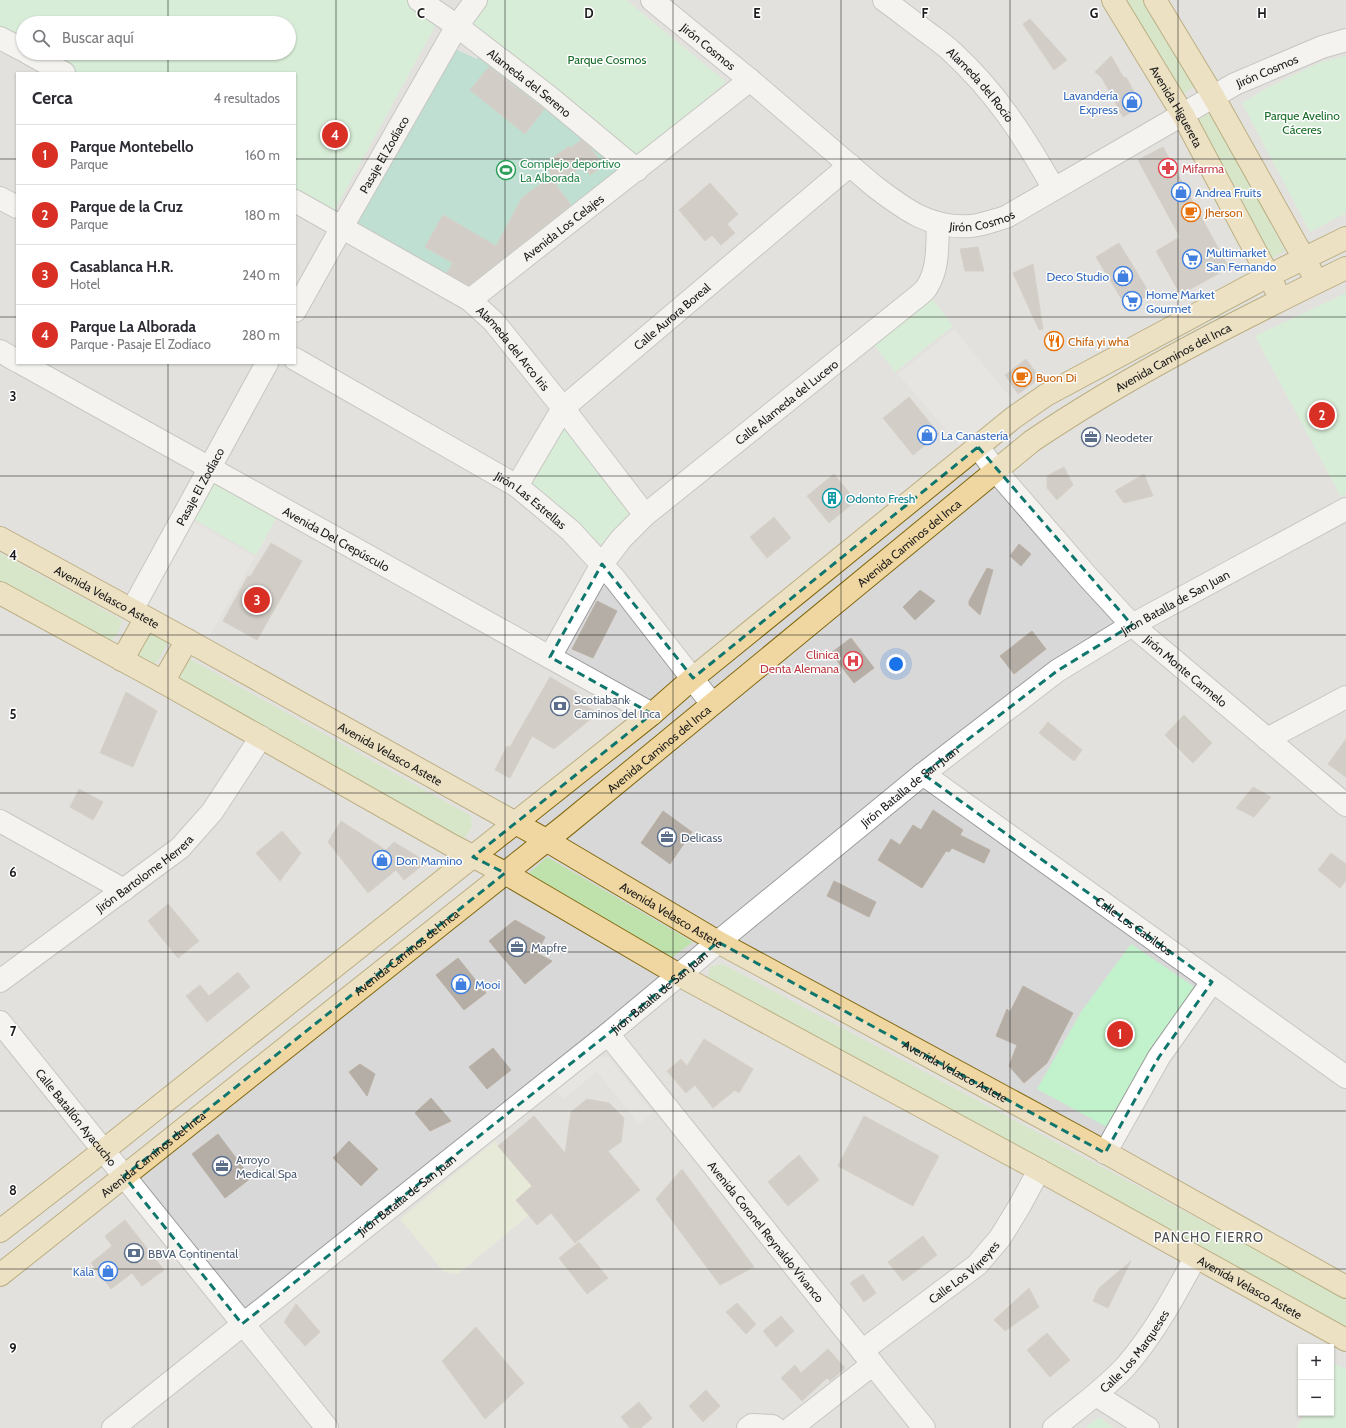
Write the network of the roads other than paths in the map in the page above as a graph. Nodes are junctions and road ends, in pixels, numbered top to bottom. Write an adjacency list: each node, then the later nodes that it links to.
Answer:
1 (418, 0): 7 (street, Alameda del Sereno)
2 (476, 0): 7 (street, Pasaje El Zodíaco)
3 (652, 0): 13 (street, Jirón Cosmos)
4 (884, 0): 18 (street, Alameda del Rocío)
5 (1113, 0): 15 (main road, Avenida Higuereta)
6 (1155, 0): 14 (main road)
7 (457, 26): 17 (street, Alameda del Sereno); 23 (street, Pasaje El Zodíaco)
8 (0, 38): 10 (street)
9 (1346, 40): 14 (street, Jirón Cosmos)
10 (16, 46)
11 (41, 60): 12 (street)
12 (62, 72)
13 (750, 80): 16 (street, Jirón Cosmos); 17 (street, Avenida Los Celajes)
14 (1213, 96): 15 (street, Jirón Cosmos); 25 (main road)
15 (1182, 115): 18 (street, Jirón Cosmos); 27 (main road, Avenida Higuereta)
16 (850, 165): 22 (street, Jirón Cosmos); 37 (street, Calle Aurora Boreal)
17 (637, 170): 30 (street, Avenida Los Celajes)
18 (1054, 189): 22 (street, Jirón Cosmos)
19 (0, 198): 21 (street)
20 (296, 202): 23 (street, Alameda del Arco Iris)
21 (16, 206)
22 (938, 224): 43 (street, Calle Alameda del Lucero)
23 (342, 227): 30 (street, Alameda del Arco Iris); 31 (street, Pasaje El Zodíaco)
24 (1346, 238): 25 (main road)
25 (1304, 258): 27 (main road); 28 (main road)
26 (1346, 268): 28 (main road, Avenida Caminos del Inca)
27 (1268, 276): 29 (main road, Avenida Higuereta); 38 (main road)
28 (1317, 282): 29 (main road, Avenida Caminos del Inca)
29 (1281, 299): 40 (main road, Avenida Caminos del Inca)
30 (470, 300): 37 (street, Alameda del Arco Iris)
31 (296, 309)
32 (0, 351): 33 (street)
33 (16, 360)
34 (296, 360): 41 (street, Jirón Las Estrellas)
35 (23, 364): 39 (street, Avenida Del Crepúsculo)
36 (266, 364): 39 (street, Pasaje El Zodíaco)
37 (563, 408): 41 (street, Calle Aurora Boreal); 43 (street, Alameda del Arco Iris)
38 (978, 447): 40 (street, Jirón Monte Carmelo); 52 (main road)
39 (210, 468): 47 (street, Pasaje El Zodíaco); 50 (street, Avenida Del Crepúsculo)
40 (996, 471): 48 (street, Jirón Monte Carmelo); 55 (main road, Avenida Caminos del Inca)
41 (517, 486): 45 (street, Jirón Las Estrellas)
42 (1346, 509): 48 (street, Jirón Batalla de San Juan)
43 (645, 515): 45 (street, Calle Alameda del Lucero)
44 (0, 538): 47 (main road, Avenida Velasco Astete)
45 (602, 564): 50 (street, Calle Alameda del Lucero); 52 (street, Jirón Las Estrellas)
46 (0, 593): 51 (main road, Avenida Velasco Astete)
47 (139, 614): 49 (main road, Avenida Velasco Astete); 51 (main road)
48 (1132, 625): 58 (street, Jirón Monte Carmelo); 59 (street, Jirón Batalla de San Juan)
49 (187, 640): 53 (main road); 62 (main road, Avenida Velasco Astete)
50 (550, 657): 56 (street, Avenida Del Crepúsculo)
51 (122, 660): 53 (main road, Avenida Velasco Astete)
52 (693, 678): 55 (street, Jirón Las Estrellas); 56 (main road)
53 (163, 682): 57 (main road, Avenida Velasco Astete)
54 (1346, 697): 58 (street)
55 (712, 704): 63 (main road, Avenida Caminos del Inca)
56 (652, 714): 62 (main road)
57 (261, 738): 64 (main road, Avenida Velasco Astete); 66 (street, Jirón Bartolome Herrera)
58 (1267, 739): 60 (street, Jirón Monte Carmelo)
59 (923, 774): 67 (street, Jirón Batalla de San Juan); 70 (street, Calle Los Cabildos)
60 (1346, 805)
61 (0, 821): 66 (street)
62 (515, 823): 63 (main road, Avenida Velasco Astete); 64 (main road)
63 (546, 840): 65 (main road, Avenida Caminos del Inca); 67 (main road, Avenida Velasco Astete)
64 (473, 857): 65 (main road, Avenida Velasco Astete); 74 (main road)
65 (505, 873): 68 (main road, Avenida Velasco Astete); 77 (main road, Avenida Caminos del Inca)
66 (124, 890): 69 (street, Jirón Bartolome Herrera)
67 (718, 942): 68 (street, Jirón Batalla de San Juan); 75 (main road, Avenida Velasco Astete)
68 (679, 976): 72 (street, Jirón Batalla de San Juan); 76 (main road, Avenida Velasco Astete)
69 (0, 981)
70 (1212, 982): 73 (street, Calle Los Cabildos); 75 (street)
71 (0, 1022): 74 (street, Calle Batallón Ayacucho)
72 (608, 1034): 82 (street, Jirón Batalla de San Juan); 84 (street, Avenida Coronel Reynaldo Vivanco)
73 (1346, 1077)
74 (103, 1151): 77 (street, Calle Batallón Ayacucho); 78 (main road)
75 (1106, 1153): 81 (main road, Avenida Velasco Astete)
76 (1039, 1170): 79 (main road, Avenida Velasco Astete); 84 (street, Calle Los Virreyes)
77 (124, 1176): 80 (main road, Avenida Caminos del Inca); 82 (street, Calle Batallón Ayacucho)
78 (0, 1231)
79 (1195, 1258): 83 (main road, Avenida Velasco Astete); 85 (street, Calle Los Marqueses)
80 (0, 1275)
81 (1346, 1287)
82 (242, 1324): 86 (street, Jirón Batalla de San Juan); 87 (street, Calle Batallón Ayacucho)
83 (1346, 1340)
84 (867, 1358): 90 (street, Calle Los Virreyes); 91 (street, Avenida Coronel Reynaldo Vivanco)
85 (1096, 1395): 92 (street, Calle Los Marqueses); 93 (street)
86 (113, 1428)
87 (327, 1428)
88 (748, 1428): 89 (street)
89 (775, 1428)
90 (791, 1428)
91 (924, 1428)
92 (1054, 1428)
93 (1148, 1428)

